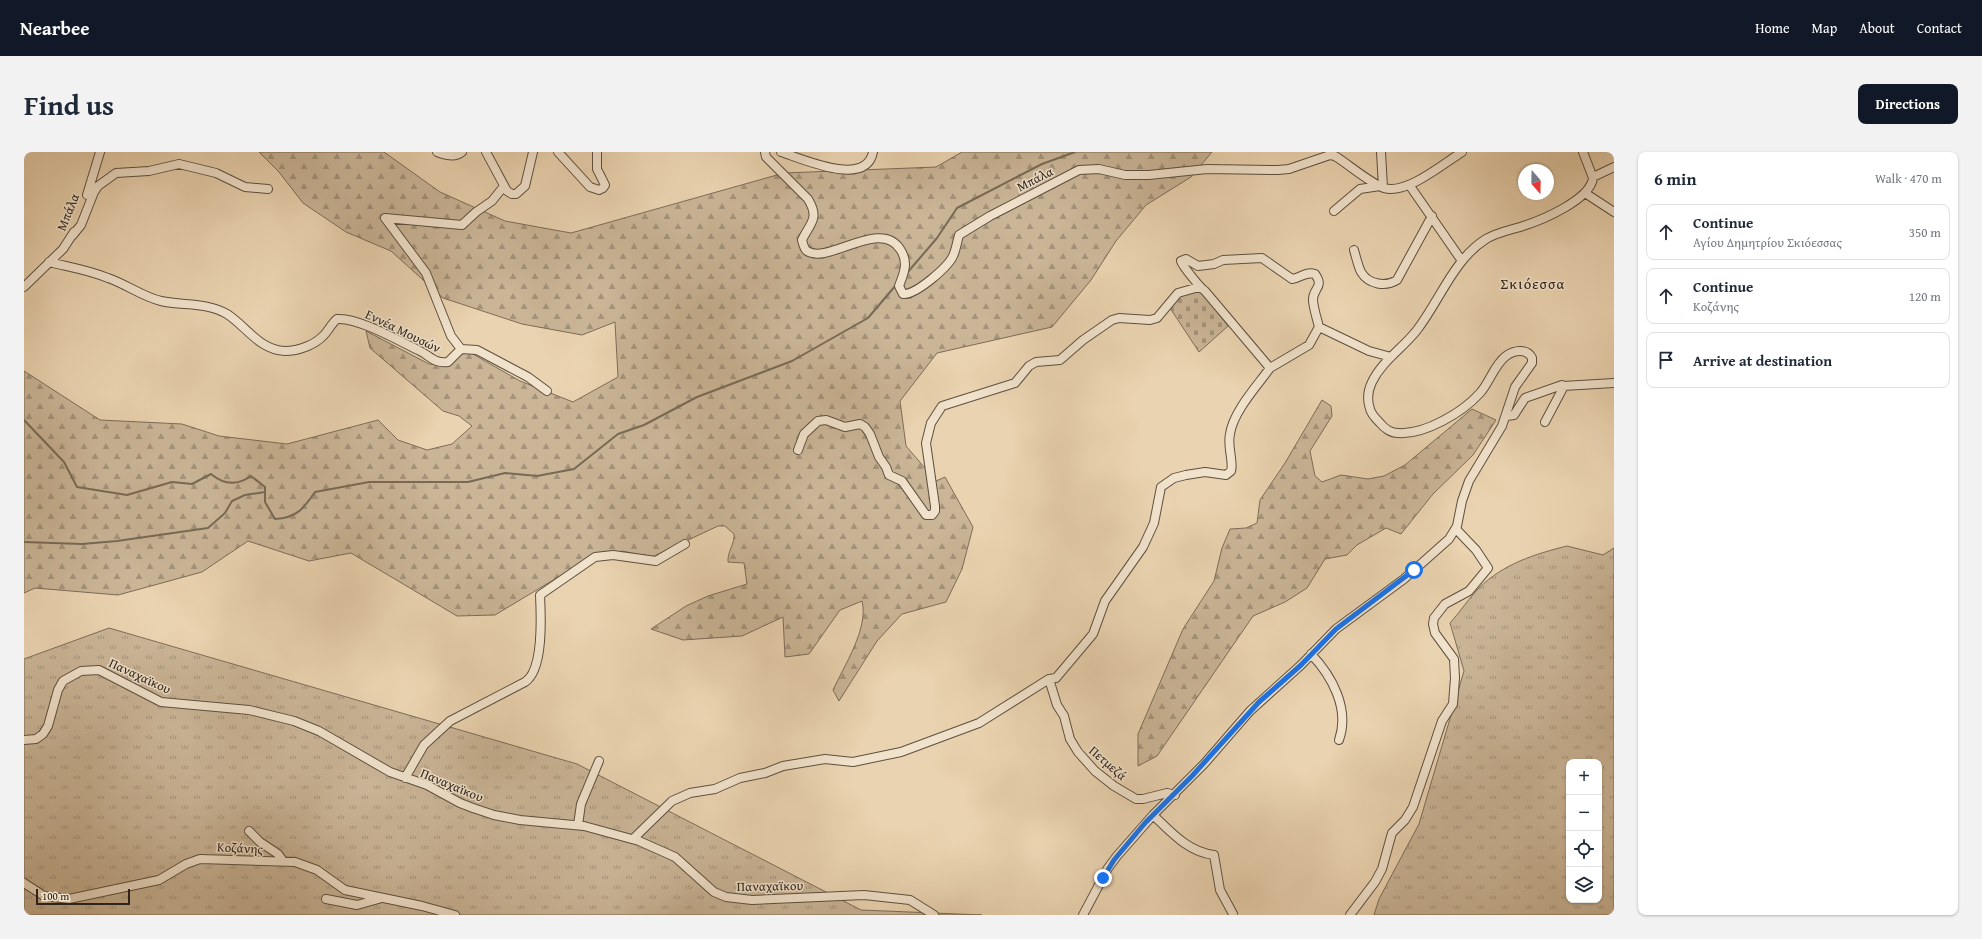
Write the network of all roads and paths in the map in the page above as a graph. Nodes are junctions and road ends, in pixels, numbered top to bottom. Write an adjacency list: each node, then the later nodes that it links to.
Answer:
1 (100, 152): 24 (street, Μπάλα)
2 (437, 152): 3 (street)
3 (462, 152)
4 (486, 152): 16 (street)
5 (533, 152): 16 (street)
6 (558, 152): 7 (street)
7 (597, 152)
8 (765, 152): 18 (street, Μπάλα)
9 (781, 152): 10 (street)
10 (873, 152)
11 (1380, 152): 18 (street)
12 (1462, 152): 17 (street)
13 (1583, 152): 15 (street)
14 (1614, 167): 15 (street)
15 (1593, 177): 20 (street)
16 (504, 186): 31 (street, Εννέα Μουσών)
17 (1410, 186): 18 (street); 23 (street)
18 (1381, 187): 21 (street)
19 (268, 189): 24 (street)
20 (1585, 193): 22 (street); 26 (street)
21 (1334, 211)
22 (1614, 212)
23 (1432, 216): 25 (street); 26 (street)
24 (72, 236): 27 (street, Μπάλα)
25 (1354, 250)
26 (1462, 261): 32 (street)
27 (49, 262): 28 (street, Μπάλα); 31 (street, Εννέα Μουσών)
28 (24, 287)
29 (1199, 287): 30 (street); 33 (street); 39 (street)
30 (1319, 327): 32 (street); 33 (street)
31 (461, 349): 36 (street, Εννέα Μουσών)
32 (1391, 357): 37 (street)
33 (1270, 368): 43 (street)
34 (1614, 383): 35 (street)
35 (1563, 386): 37 (street); 38 (street)
36 (547, 391)
37 (1507, 416): 40 (street)
38 (1545, 422)
39 (798, 450)
40 (1456, 529): 42 (street); 61 (street)
41 (685, 544): 47 (street)
42 (1311, 654): 45 (street); 48 (street)
43 (1049, 679): 48 (street, Πετμεζά); 52 (street)
44 (24, 740): 47 (street, Παναχαϊκου)
45 (1339, 740)
46 (599, 761): 50 (street)
47 (405, 778): 50 (street, Παναχαϊκου)
48 (1174, 794): 49 (street)
49 (1153, 815): 57 (street); 60 (street)
50 (578, 825): 52 (street, Παναχαϊκου)
51 (249, 831): 53 (street)
52 (633, 839): 59 (street, Παναχαϊκου)
53 (283, 861): 54 (street, Κοζάνης); 55 (street, Κοζάνης)
54 (24, 883)
55 (383, 898): 56 (street); 58 (street, Κοζάνης)
56 (326, 900)
57 (1233, 914)
58 (455, 915)
59 (934, 915)
60 (1083, 915)
61 (1350, 915)

